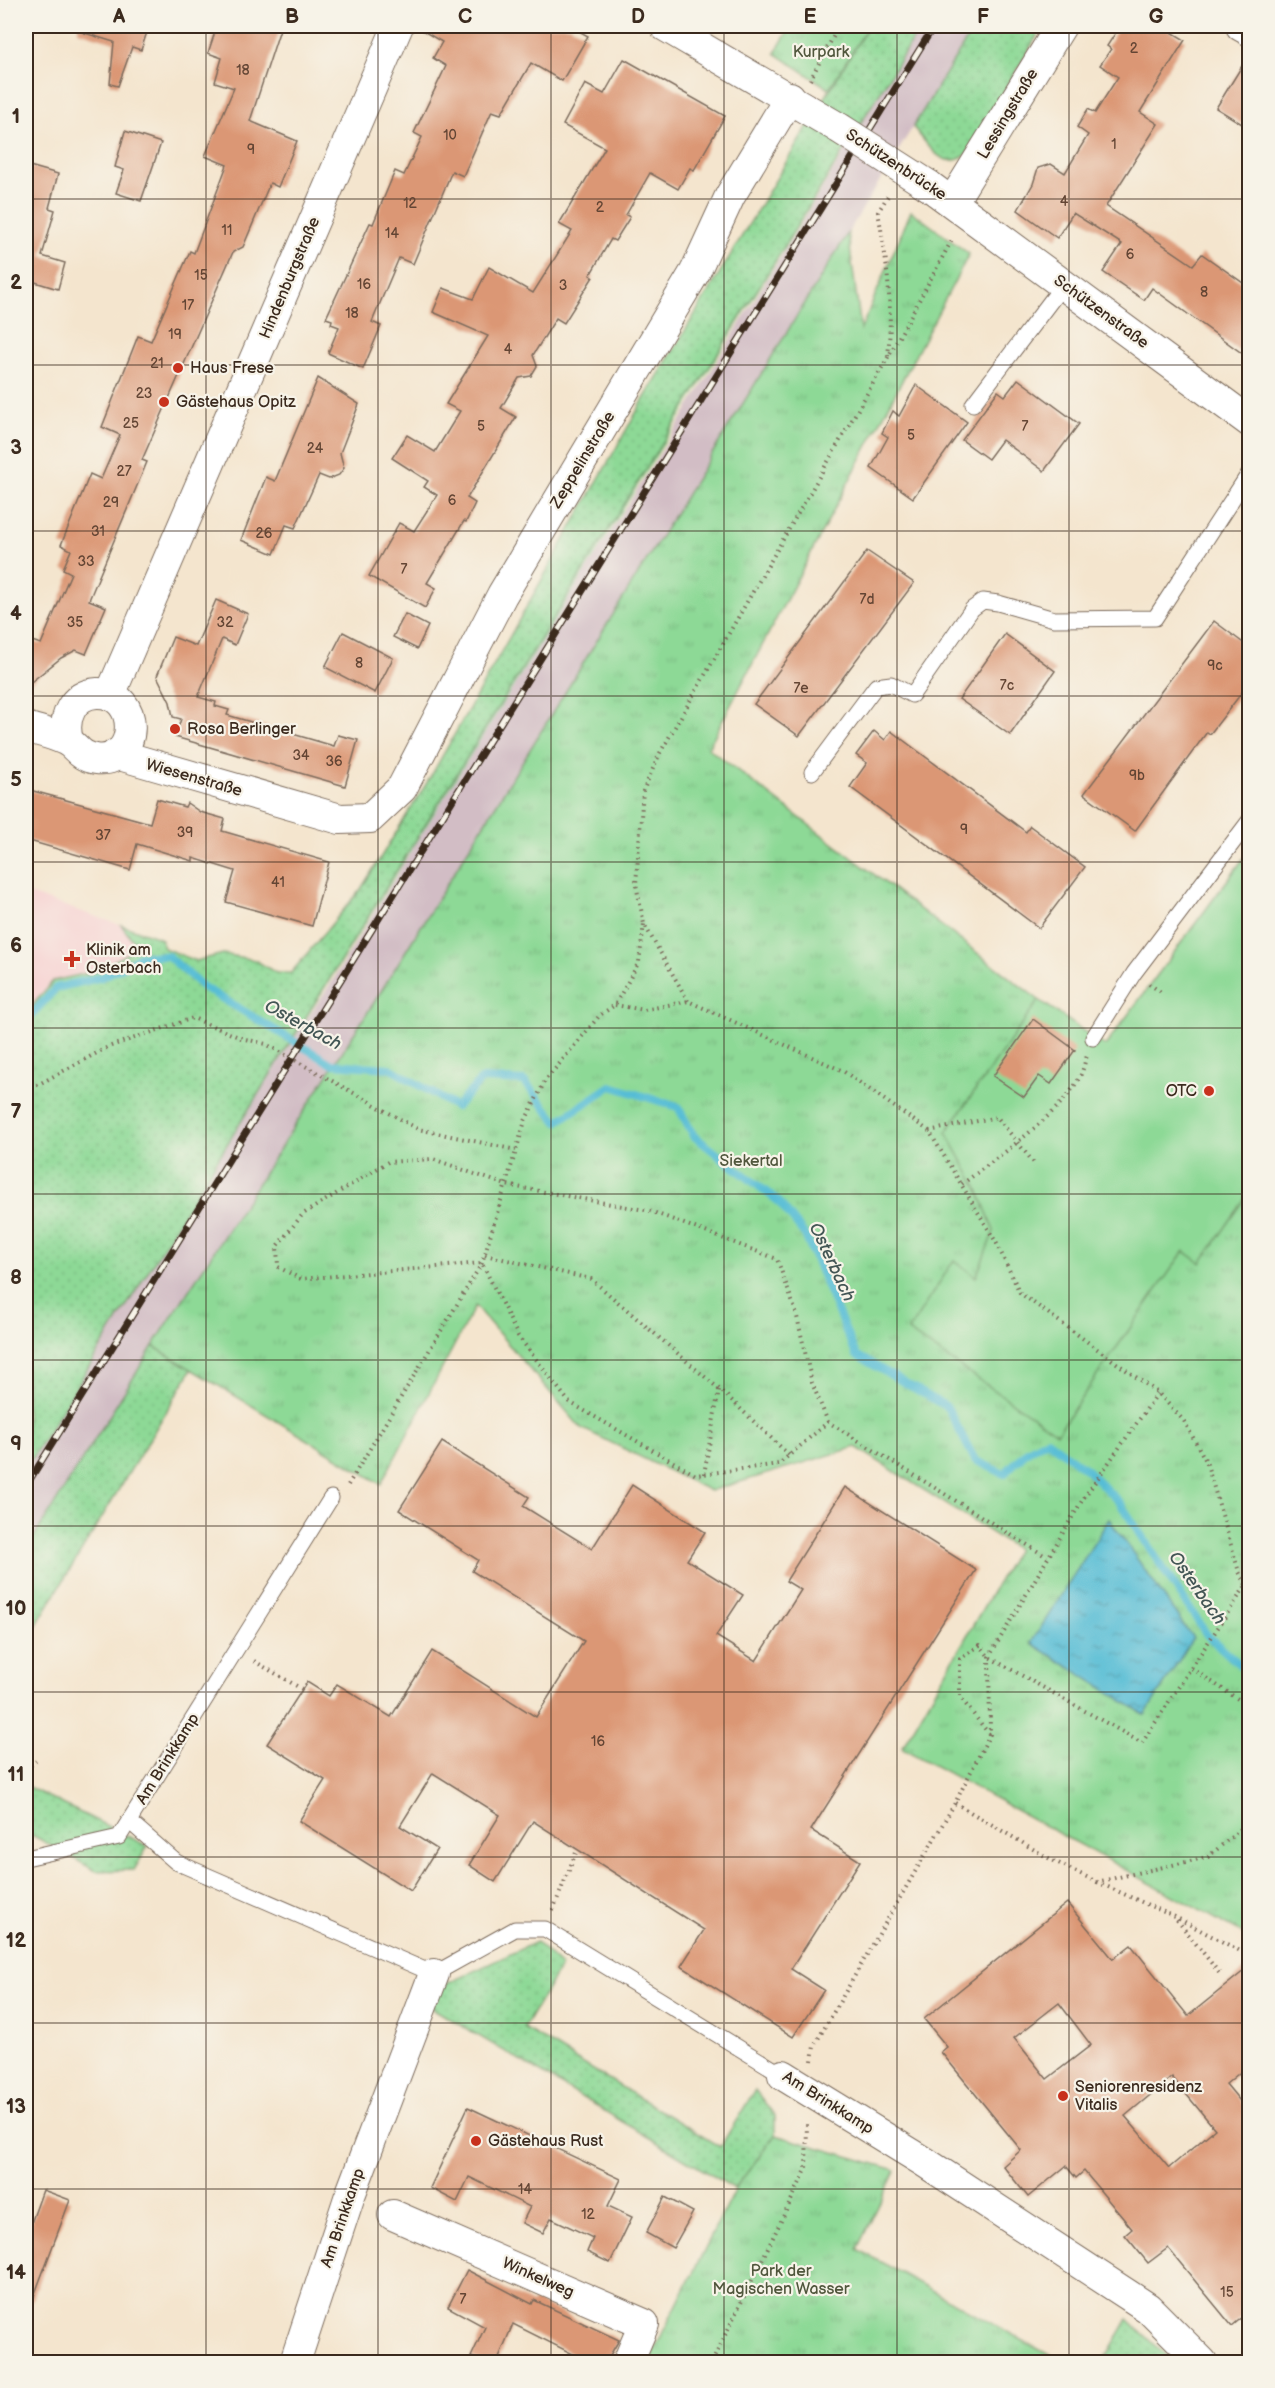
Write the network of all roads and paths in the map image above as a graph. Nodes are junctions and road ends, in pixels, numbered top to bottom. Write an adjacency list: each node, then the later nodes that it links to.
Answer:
1 (398, 26): 16 (street, Hindenburgstraße)
2 (665, 26): 7 (street)
3 (839, 26): 7 (path)
4 (1062, 26): 9 (street, Lessingstraße)
5 (1241, 26): 6 (street)
6 (1250, 31)
7 (803, 97): 9 (street, Schützenbrücke, bridge); 21 (street, Zeppelinstraße)
8 (892, 189): 12 (path)
9 (953, 201): 11 (street, Schützenstraße)
10 (955, 235): 12 (path)
11 (1063, 285): 13 (lane); 14 (street, Schützenstraße)
12 (887, 359): 23 (path)
13 (973, 404)
14 (1250, 422)
15 (1250, 472): 20 (lane)
16 (110, 696): 18 (street); 19 (street)
17 (26, 727): 18 (street, Wiesenstraße)
18 (68, 740): 19 (street, Wiesenstraße)
19 (116, 754): 21 (street, Wiesenstraße)
20 (812, 772)
21 (370, 818)
22 (1250, 820): 26 (lane)
23 (644, 924): 24 (path); 25 (path)
24 (688, 1001): 25 (path); 29 (path)
25 (615, 1005): 28 (path)
26 (1093, 1038): 30 (path)
27 (26, 1091): 31 (path)
28 (525, 1121)
29 (929, 1131): 30 (path); 33 (path)
30 (1018, 1141): 32 (path); 33 (path)
31 (516, 1150)
32 (1034, 1163)
33 (962, 1184): 36 (path)
34 (484, 1255): 35 (path)
35 (720, 1389): 38 (path); 39 (path)
36 (1158, 1393): 41 (path); 42 (path)
37 (828, 1422): 38 (path); 39 (path); 41 (path)
38 (789, 1455): 39 (path)
39 (704, 1474)
40 (332, 1498): 53 (lane, Am Brinkkamp)
41 (1047, 1557): 45 (path)
42 (1245, 1587): 43 (path); 46 (path)
43 (1250, 1592)
44 (248, 1657): 47 (path)
45 (989, 1657): 46 (path); 49 (path); 49 (path)
46 (1191, 1668): 48 (path)
47 (302, 1689)
48 (1250, 1707)
49 (990, 1734): 52 (path)
50 (36, 1761): 51 (path)
51 (26, 1769)
52 (955, 1803): 57 (path); 64 (path)
53 (129, 1821): 56 (lane); 61 (lane, Am Brinkkamp)
54 (1250, 1821): 57 (path)
55 (578, 1850): 59 (path)
56 (26, 1858)
57 (1097, 1882): 58 (path)
58 (1175, 1917): 60 (path); 62 (path)
59 (545, 1929): 61 (lane); 63 (lane, Am Brinkkamp)
60 (1250, 1956)
61 (434, 1974): 66 (street, Am Brinkkamp)
62 (1220, 1974)
63 (783, 2075): 64 (street, Am Brinkkamp)
64 (807, 2091): 68 (path); 69 (street, Am Brinkkamp)
65 (393, 2215): 67 (street, Winkelweg)
66 (295, 2362)
67 (628, 2362)
68 (712, 2362)
69 (1202, 2362)

